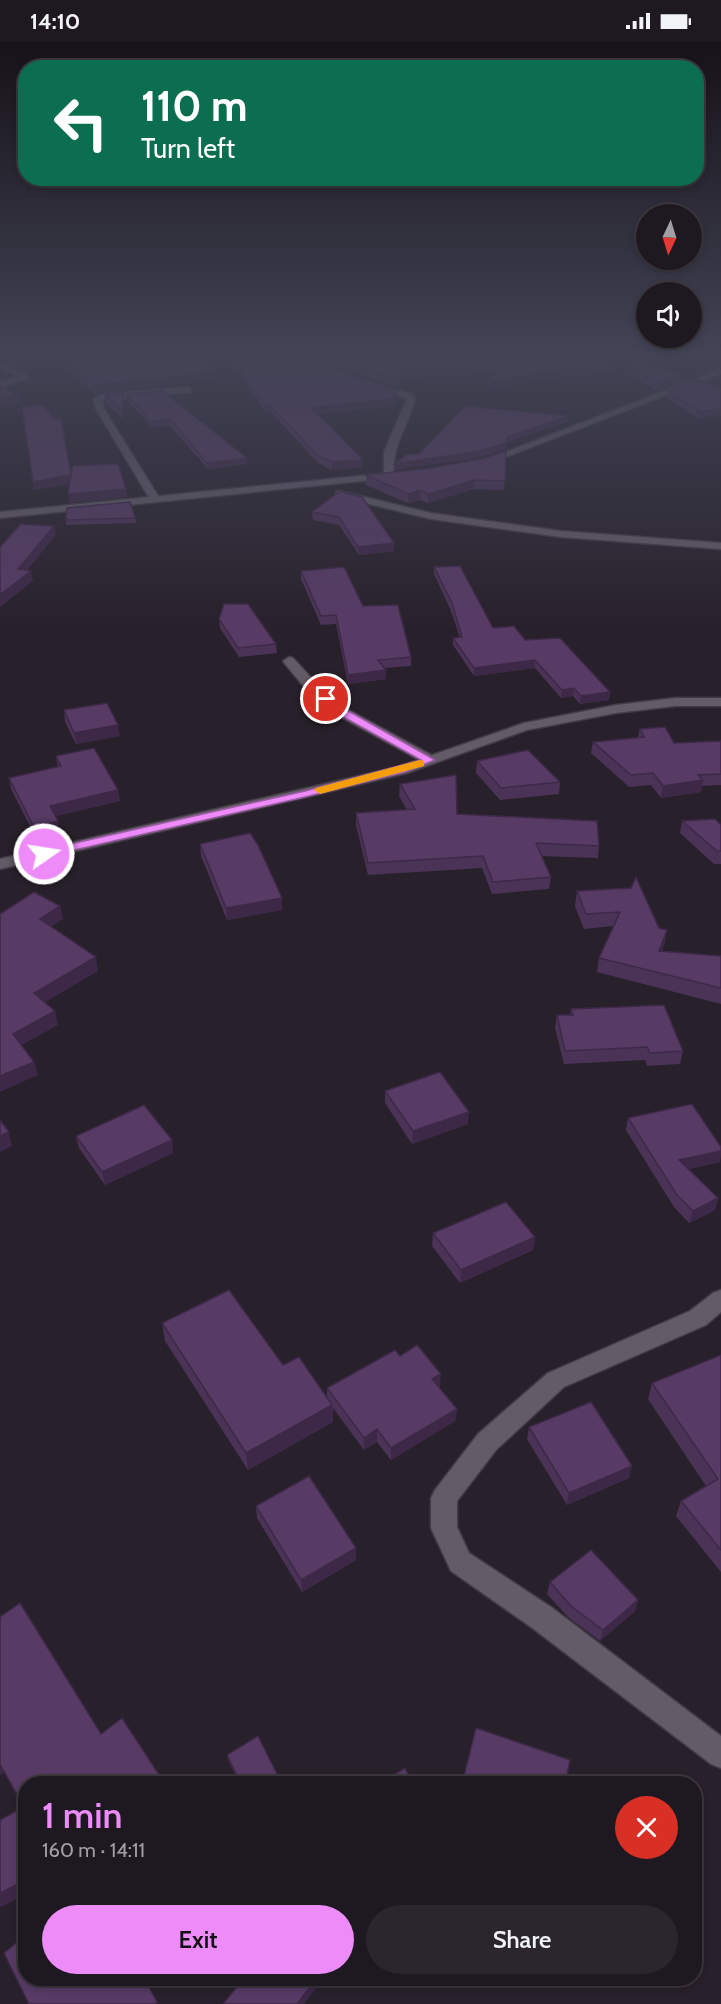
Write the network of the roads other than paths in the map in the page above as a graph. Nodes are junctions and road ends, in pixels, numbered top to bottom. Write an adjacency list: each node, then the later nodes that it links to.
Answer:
1 (122, 446): 6 (street)
2 (390, 446): 5 (street)
3 (531, 446): 4 (street)
4 (471, 465)
5 (306, 485): 6 (street); 8 (street)
6 (155, 500): 7 (street)
7 (0, 515)
8 (721, 546)
9 (289, 661): 11 (street)
10 (721, 702): 11 (street)
11 (430, 760): 12 (street)
12 (0, 864)
13 (721, 1299): 14 (street)
14 (721, 1754)

